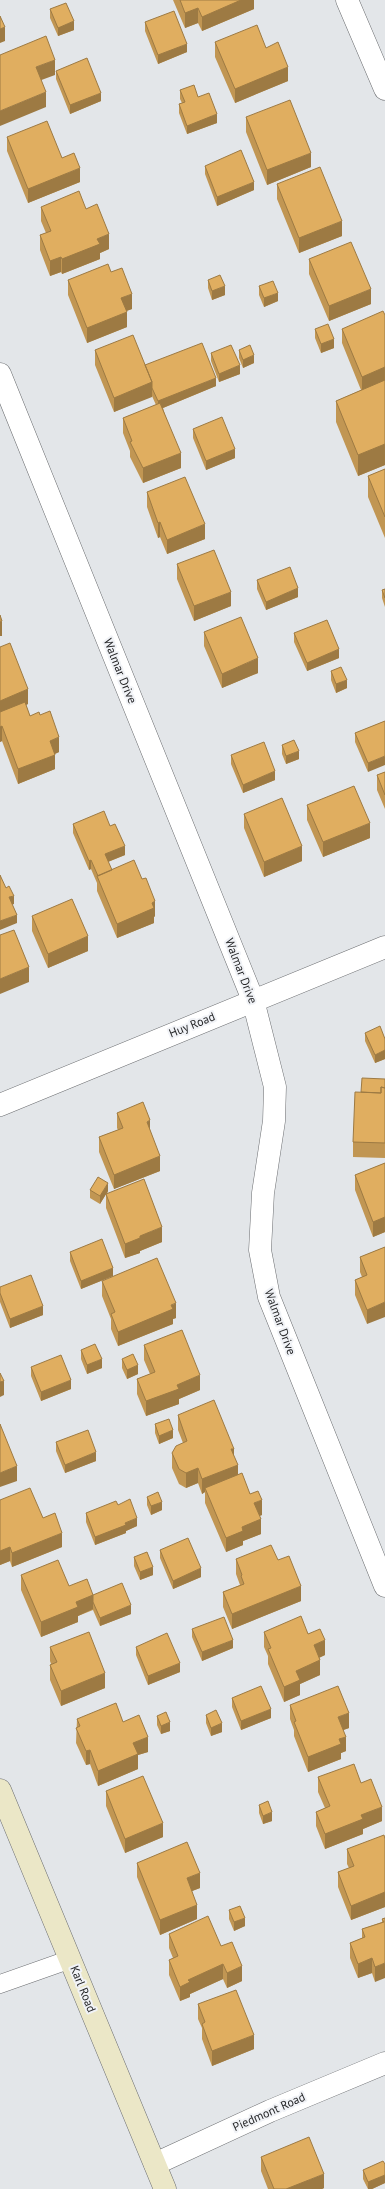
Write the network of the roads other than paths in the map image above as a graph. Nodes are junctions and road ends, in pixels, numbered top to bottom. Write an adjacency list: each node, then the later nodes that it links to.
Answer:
1 (347, 0): 2 (street)
2 (385, 89)
3 (0, 374): 5 (street, Walmar Drive)
4 (385, 947): 5 (street, Huy Road)
5 (253, 1000): 6 (street, Huy Road); 7 (street, Walmar Drive)
6 (0, 1105)
7 (385, 1586)
8 (0, 1790): 9 (main road, Karl Road)
9 (71, 1959): 10 (lane); 12 (main road, Karl Road)
10 (0, 1984)
11 (385, 2063): 12 (street, Piedmont Road)
12 (155, 2164): 13 (main road, Karl Road)
13 (166, 2189)

